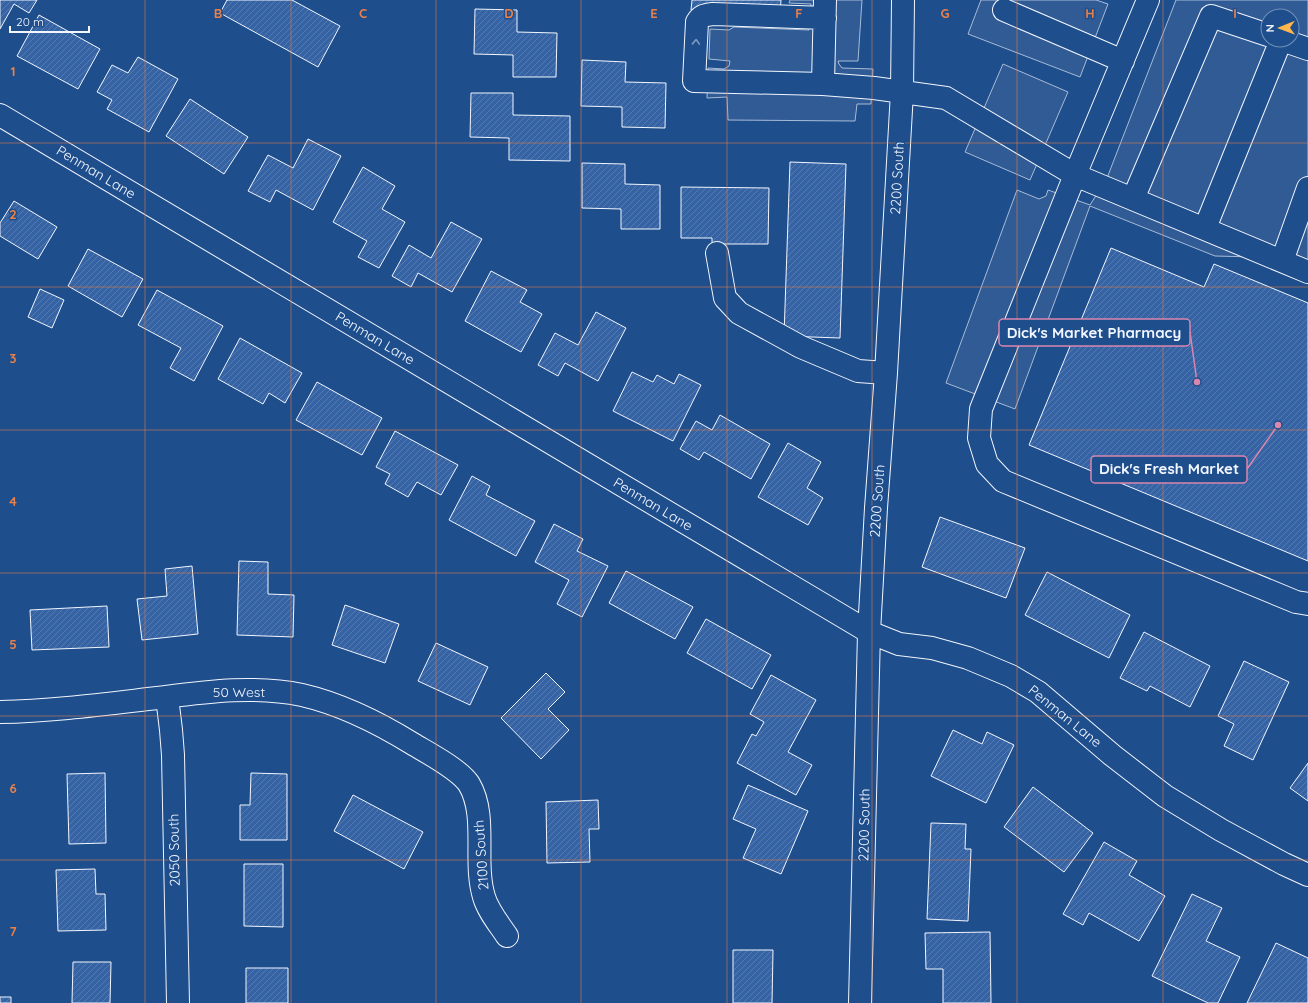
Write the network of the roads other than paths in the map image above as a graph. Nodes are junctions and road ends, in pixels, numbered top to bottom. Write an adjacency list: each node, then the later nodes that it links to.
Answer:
1 (903, 0): 9 (street, 2200 South)
2 (1148, 0): 7 (street)
3 (825, 9): 8 (street); 8 (street, one-way to 3)
4 (1004, 10): 7 (street)
5 (1260, 32): 13 (street)
6 (1279, 48): 14 (street)
7 (1123, 61): 11 (street)
8 (823, 84): 9 (street)
9 (902, 92): 11 (street); 18 (street, 2200 South)
10 (0, 115): 20 (street, Penman Lane)
11 (1075, 175): 13 (street); 19 (street)
12 (1308, 188): 16 (street)
13 (1133, 199): 14 (street)
14 (1205, 228): 16 (street)
15 (717, 253): 18 (street)
16 (1282, 261): 17 (street)
17 (1308, 272)
18 (886, 373): 20 (street, 2200 South)
19 (1308, 604)
20 (869, 632): 24 (street, Penman Lane); 27 (street, 2200 South)
21 (167, 697): 22 (street, 50 West); 23 (street, 50 West); 26 (street, 2050 South)
22 (0, 712)
23 (459, 774): 25 (street, 2100 South)
24 (1308, 875)
25 (507, 936)
26 (178, 1003)
27 (860, 1003)

